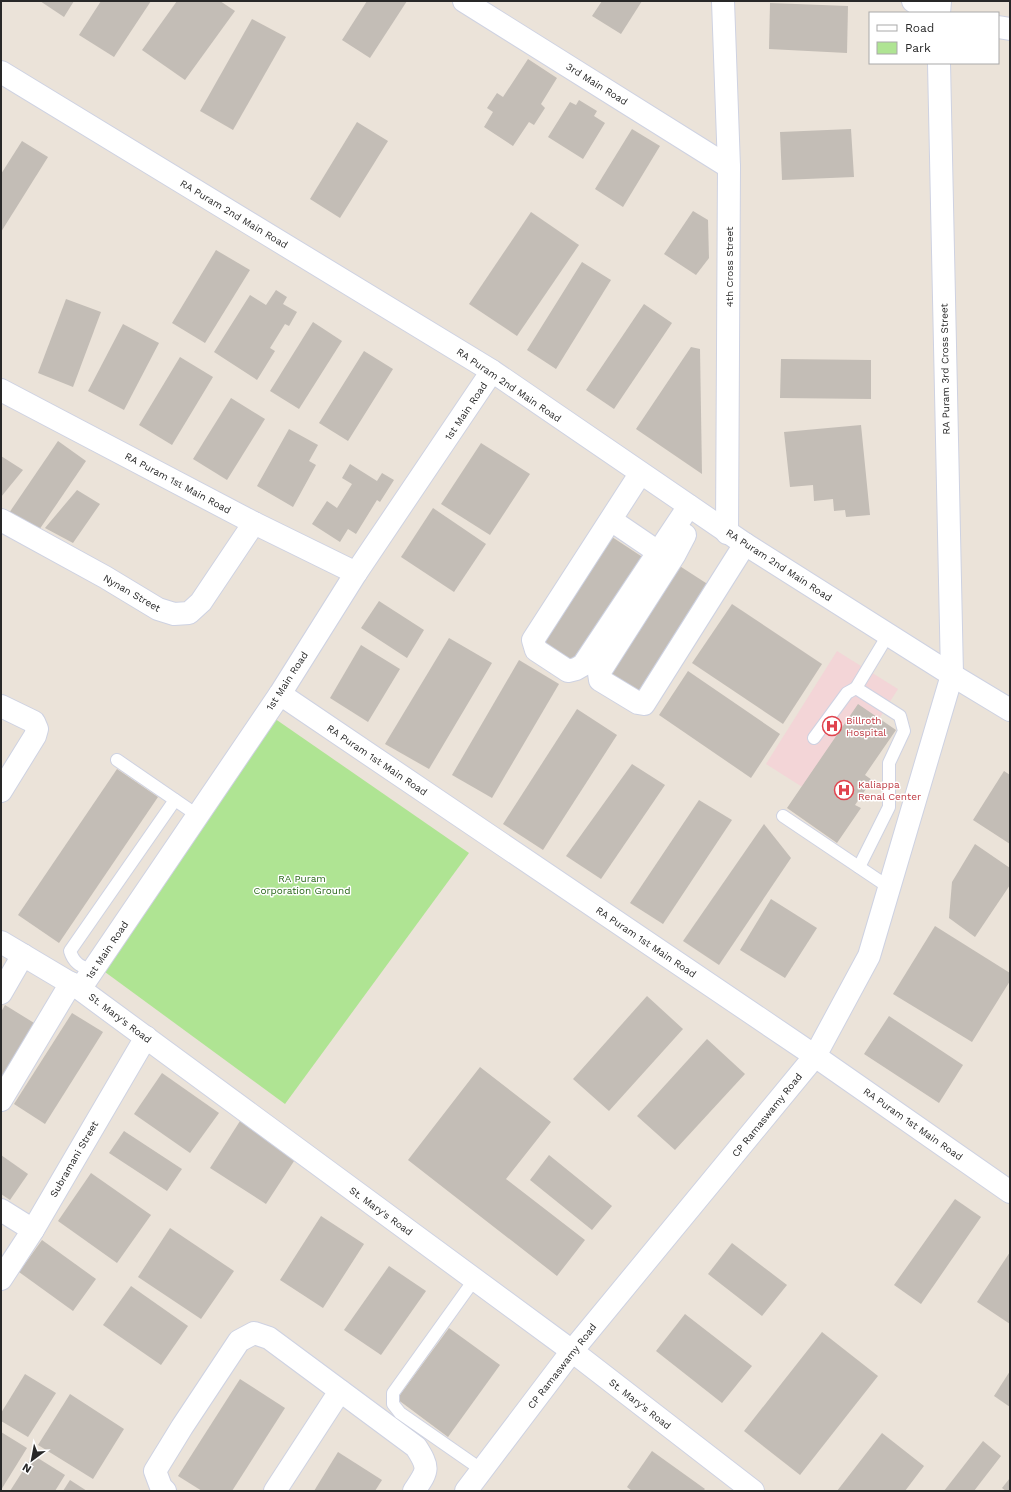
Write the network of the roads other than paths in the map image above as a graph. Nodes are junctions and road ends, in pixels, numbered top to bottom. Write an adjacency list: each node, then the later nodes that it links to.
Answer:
1 (464, 1): 11 (street, 3rd Main Road)
2 (724, 1): 11 (street, 4th Cross Street)
3 (913, 1): 5 (street)
4 (940, 1): 6 (street)
5 (929, 12)
6 (939, 12)
7 (999, 27): 8 (street)
8 (1010, 29)
9 (939, 64): 23 (street, RA Puram 3rd Cross Street)
10 (1, 72): 12 (street, RA Puram 2nd Main Road)
11 (729, 167): 19 (street, 4th Cross Street)
12 (492, 371): 14 (street, RA Puram 2nd Main Road); 21 (street, 1st Main Road)
13 (1, 390): 18 (street, RA Puram 1st Main Road)
14 (640, 474): 15 (street, RA Puram 2nd Main Road); 17 (street)
15 (693, 510): 19 (street, RA Puram 2nd Main Road); 19 (street); 20 (street)
16 (1, 520): 18 (street, Nynan Street)
17 (611, 520): 20 (street); 20 (street)
18 (254, 523): 21 (street, RA Puram 1st Main Road)
19 (736, 538): 22 (street, RA Puram 2nd Main Road)
20 (658, 552)
21 (356, 573): 25 (street, 1st Main Road)
22 (888, 634): 23 (street, RA Puram 2nd Main Road); 24 (lane)
23 (952, 675): 27 (street, RA Puram 2nd Main Road); 35 (street, CP Ramaswamy Road)
24 (856, 688): 28 (lane); 34 (lane)
25 (280, 694): 32 (street, 1st Main Road); 42 (street, RA Puram 1st Main Road)
26 (1, 706): 30 (street)
27 (1010, 710)
28 (814, 738)
29 (117, 760): 31 (lane)
30 (1, 791)
31 (175, 800): 32 (lane); 38 (lane)
32 (197, 815): 38 (street, 1st Main Road)
33 (783, 816): 34 (lane)
34 (859, 868): 35 (lane)
35 (890, 888): 42 (street, CP Ramaswamy Road)
36 (1, 942): 37 (street, St. Mary's Road)
37 (23, 955): 39 (street, St. Mary's Road); 40 (street)
38 (92, 971): 39 (street, 1st Main Road)
39 (75, 986): 41 (street, St. Mary's Road); 43 (street, 1st Main Road)
40 (1, 994)
41 (146, 1038): 46 (street, Subramani Street); 48 (street, St. Mary's Road)
42 (815, 1056): 44 (street, RA Puram 1st Main Road); 49 (street, CP Ramaswamy Road)
43 (1, 1100)
44 (1010, 1192)
45 (1, 1210): 46 (street)
46 (33, 1230): 47 (street, Subramani Street)
47 (1, 1279)
48 (474, 1280): 49 (street, St. Mary's Road); 51 (lane)
49 (572, 1351): 51 (street, CP Ramaswamy Road); 56 (street, St. Mary's Road)
50 (340, 1391): 52 (street); 53 (street); 54 (street)
51 (482, 1470): 55 (street, CP Ramaswamy Road)
52 (165, 1491)
53 (275, 1491)
54 (414, 1491)
55 (466, 1491)
56 (753, 1491)

